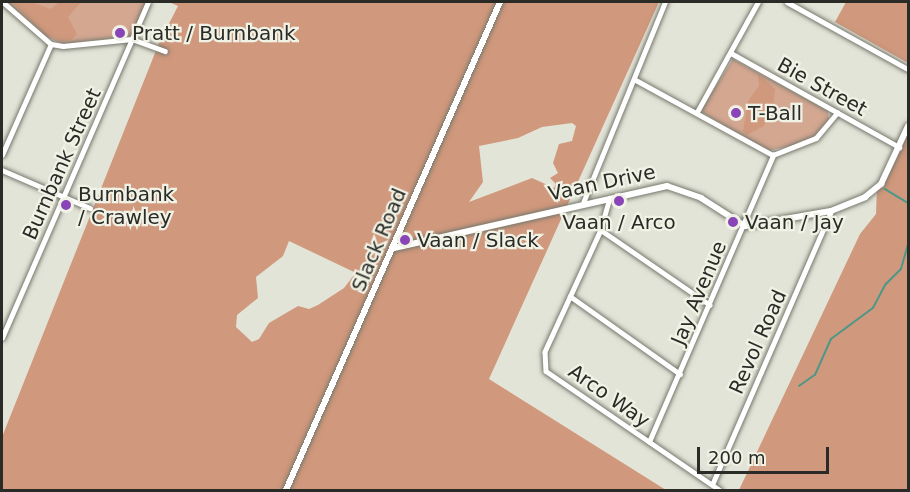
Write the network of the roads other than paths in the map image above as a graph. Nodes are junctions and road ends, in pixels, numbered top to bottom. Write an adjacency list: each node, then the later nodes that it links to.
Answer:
1 (3, 2): 7 (street); 9 (street)
2 (148, 2): 8 (street, Burnbank Street)
3 (500, 2): 28 (street, Slack Road)
4 (665, 2): 13 (street)
5 (758, 2): 11 (street)
6 (787, 2): 12 (street)
7 (2, 7)
8 (132, 39): 9 (street); 10 (street); 21 (street, Burnbank Street)
9 (51, 44): 19 (street)
10 (165, 51)
11 (731, 53): 14 (street); 15 (street, Bie Street)
12 (909, 69)
13 (634, 79): 14 (street); 23 (street)
14 (697, 112): 18 (street)
15 (837, 113): 17 (street, Bie Street); 18 (street)
16 (909, 126): 17 (street)
17 (899, 147): 25 (street)
18 (773, 154): 26 (street, Jay Avenue)
19 (2, 155)
20 (2, 170): 21 (street)
21 (64, 196): 24 (street); 31 (street, Burnbank Street)
22 (610, 198): 23 (street, Vaan Drive); 26 (street, Vaan Drive); 27 (street, Arco Way)
23 (583, 203): 28 (street, Vaan Drive)
24 (90, 208)
25 (831, 211): 26 (street); 34 (street, Revol Road)
26 (745, 225): 30 (street, Jay Avenue)
27 (601, 230): 29 (street, Arco Way); 30 (street)
28 (394, 248): 35 (street, Slack Road)
29 (570, 296): 32 (street); 33 (street, Arco Way)
30 (710, 304): 32 (street, Jay Avenue)
31 (2, 338)
32 (680, 374): 33 (street, Jay Avenue)
33 (649, 442): 34 (street, Arco Way)
34 (712, 485): 36 (street, Arco Way)
35 (286, 490)
36 (720, 490)

